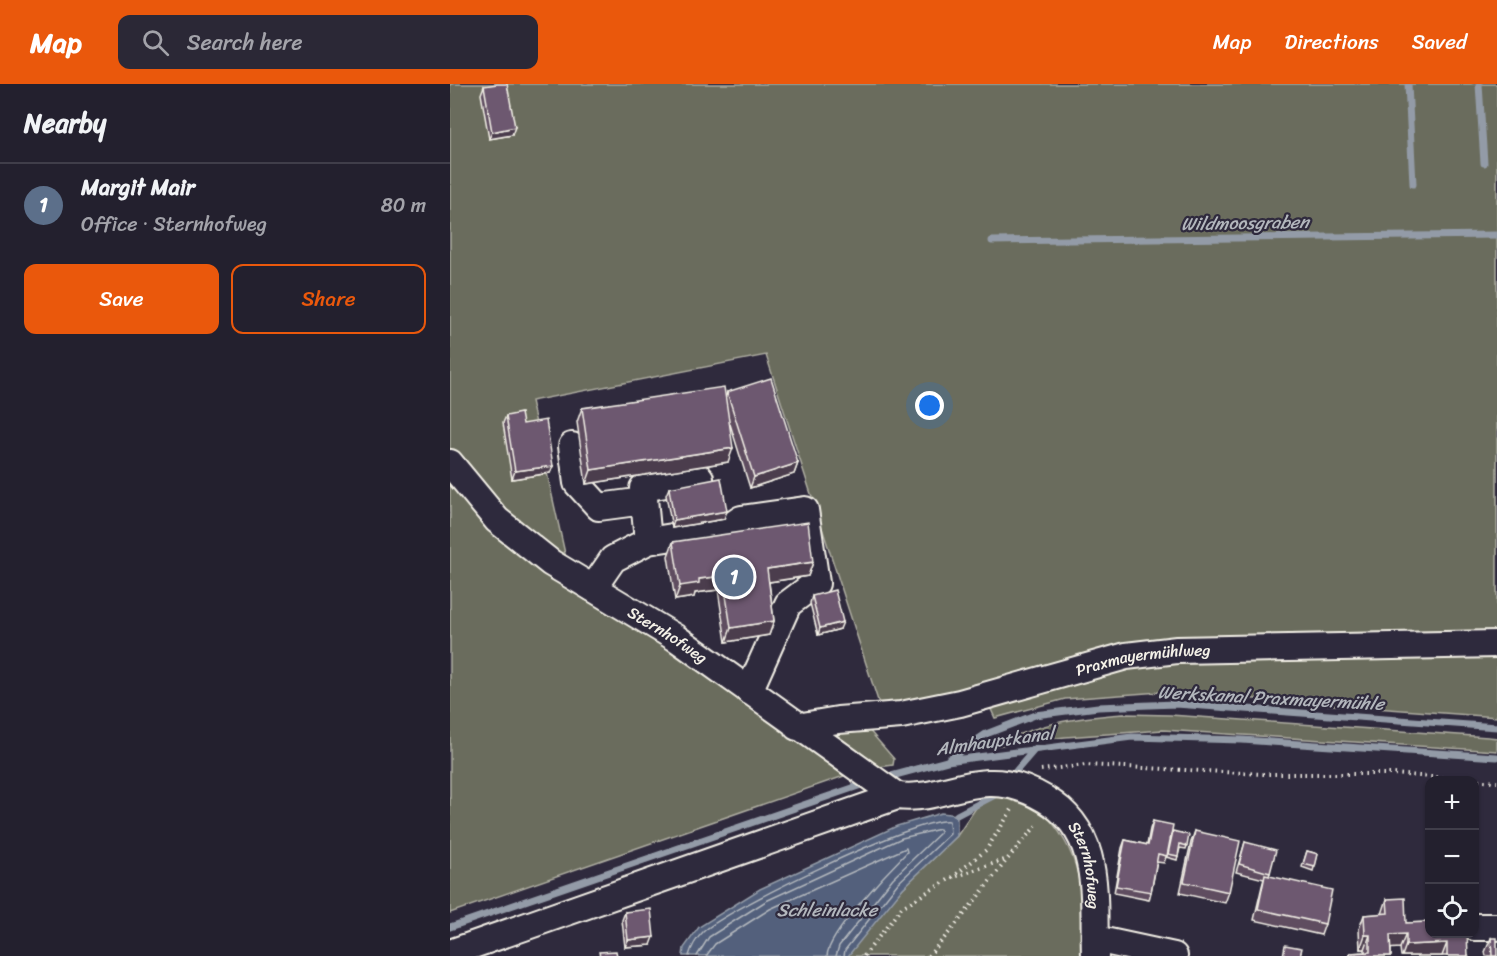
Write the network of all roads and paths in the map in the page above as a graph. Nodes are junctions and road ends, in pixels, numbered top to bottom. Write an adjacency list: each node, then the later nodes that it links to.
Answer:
1 (572, 446): 4 (street)
2 (450, 463): 6 (street, Sternhofweg)
3 (700, 478): 4 (street)
4 (644, 501): 5 (street)
5 (648, 541): 6 (street); 8 (street)
6 (593, 588): 8 (street, Sternhofweg)
7 (1497, 644): 9 (street, Praxmayermühlweg)
8 (749, 691): 9 (street, Sternhofweg)
9 (797, 727): 12 (street, Sternhofweg)
10 (1026, 779): 11 (path); 12 (street, Sternhofweg); 13 (street, Sternhofweg); 15 (path)
11 (1497, 782)
12 (897, 796): 19 (street, Sternhofweg)
13 (1056, 805): 14 (path); 18 (street, Sternhofweg)
14 (1007, 859): 15 (path); 21 (path)
15 (952, 877): 20 (path)
16 (1479, 927): 17 (street)
17 (1497, 927)
18 (1095, 947): 22 (street)
19 (453, 952)
20 (864, 956)
21 (928, 956)
22 (1174, 956)

